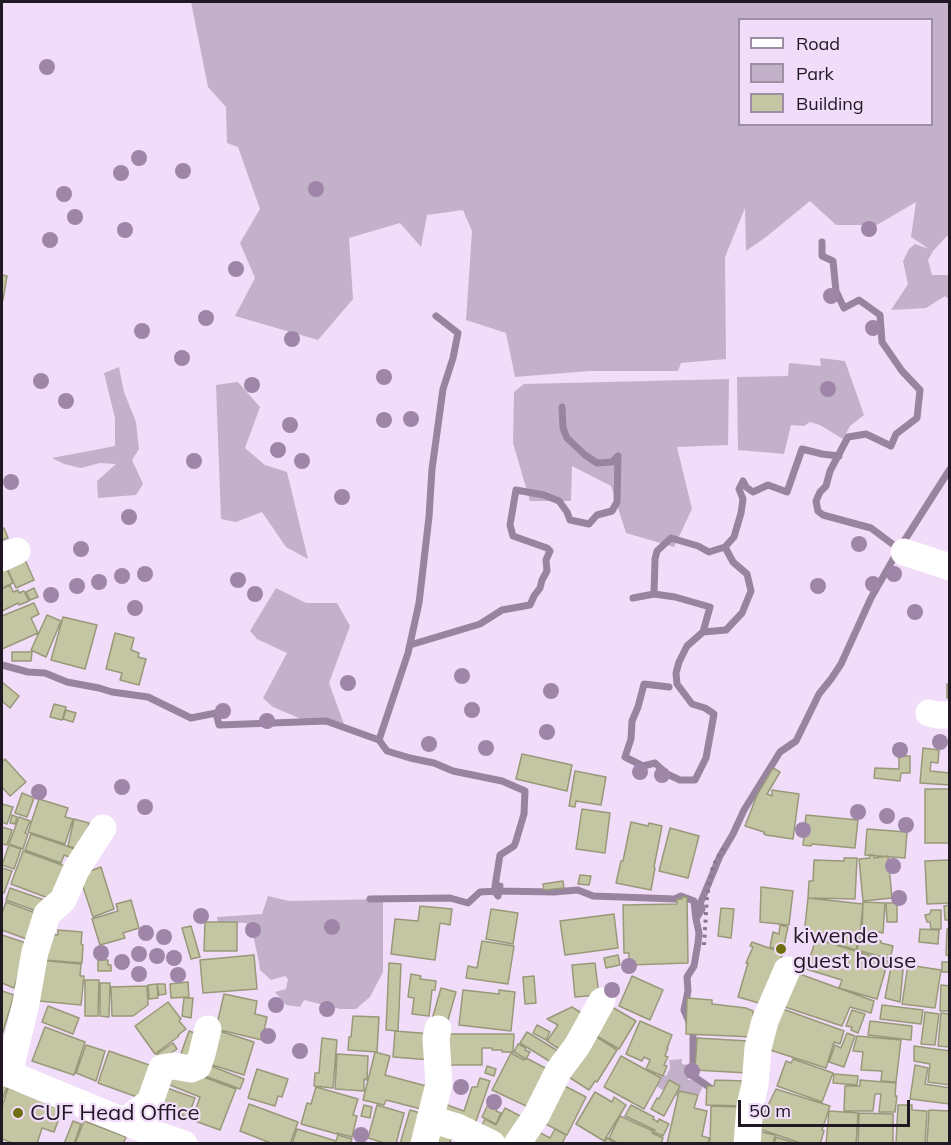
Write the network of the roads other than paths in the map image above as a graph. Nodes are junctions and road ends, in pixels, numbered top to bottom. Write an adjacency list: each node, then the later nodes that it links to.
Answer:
1 (904, 552): 2 (street)
2 (950, 567)
3 (103, 828): 8 (street)
4 (787, 969): 15 (street)
5 (602, 1002): 14 (street)
6 (208, 1029): 9 (street)
7 (438, 1029): 10 (street)
8 (5, 1072): 9 (street)
9 (125, 1121): 11 (street)
10 (427, 1131): 13 (street)
11 (154, 1138): 12 (street)
12 (184, 1143)
13 (492, 1143)
14 (517, 1143)
15 (747, 1143)

